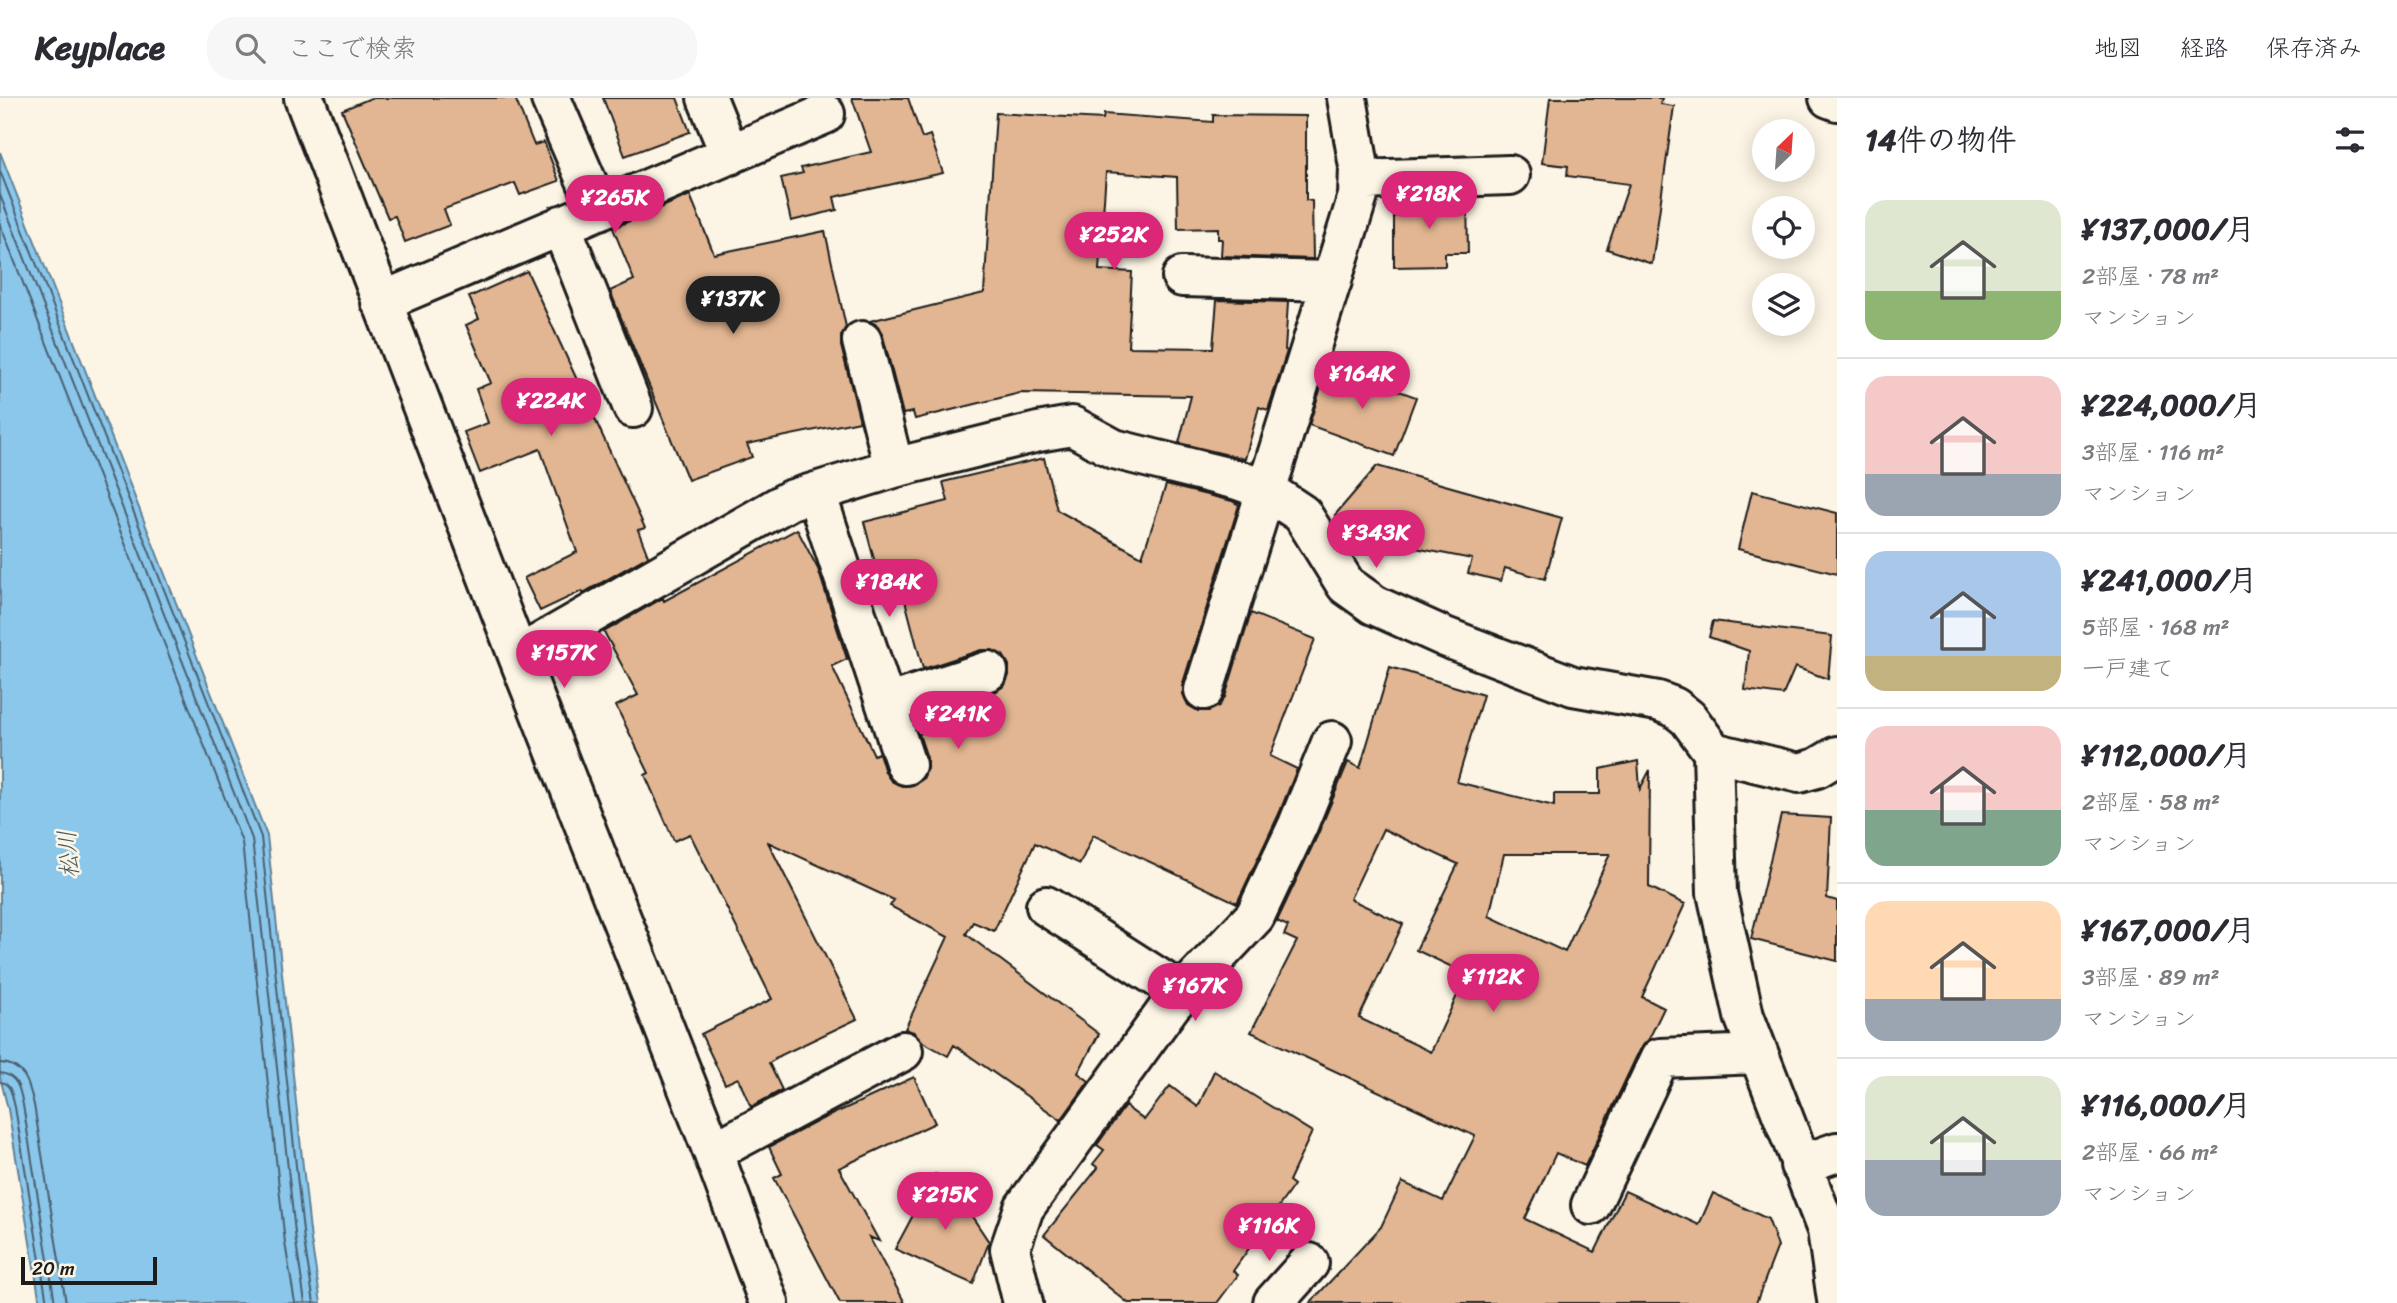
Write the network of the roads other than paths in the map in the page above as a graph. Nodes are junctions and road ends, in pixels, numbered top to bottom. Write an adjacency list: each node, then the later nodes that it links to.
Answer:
1 (304, 98): 15 (street)
2 (707, 98): 8 (street)
3 (1347, 98): 10 (street)
4 (1829, 98): 6 (street)
5 (551, 99): 11 (street)
6 (1837, 101)
7 (825, 114): 8 (street)
8 (730, 155): 11 (street)
9 (1510, 175): 10 (street)
10 (1359, 180): 14 (street)
11 (599, 209): 12 (street)
12 (561, 225): 15 (street); 17 (street)
13 (1182, 276): 14 (street)
14 (1332, 281): 19 (street)
15 (381, 302): 21 (street)
16 (862, 341): 18 (street)
17 (633, 408)
18 (894, 468): 19 (street); 20 (street)
19 (1266, 490): 23 (street); 26 (street)
20 (816, 493): 21 (street); 24 (street)
21 (518, 656): 33 (street)
22 (988, 671): 24 (street)
23 (1204, 690)
24 (886, 704): 28 (street)
25 (1332, 741): 30 (street)
26 (1713, 752): 27 (street); 32 (street)
27 (1837, 756)
28 (906, 765)
29 (1046, 906): 30 (street)
30 (1182, 993): 40 (street)
31 (903, 1051): 33 (street)
32 (1758, 1054): 35 (street); 36 (street)
33 (713, 1152): 39 (street)
34 (1837, 1152): 35 (street)
35 (1800, 1165): 38 (street)
36 (1591, 1205)
37 (1309, 1263): 41 (street)
38 (1837, 1300)
39 (769, 1303)
40 (1023, 1303)
41 (1273, 1303)

